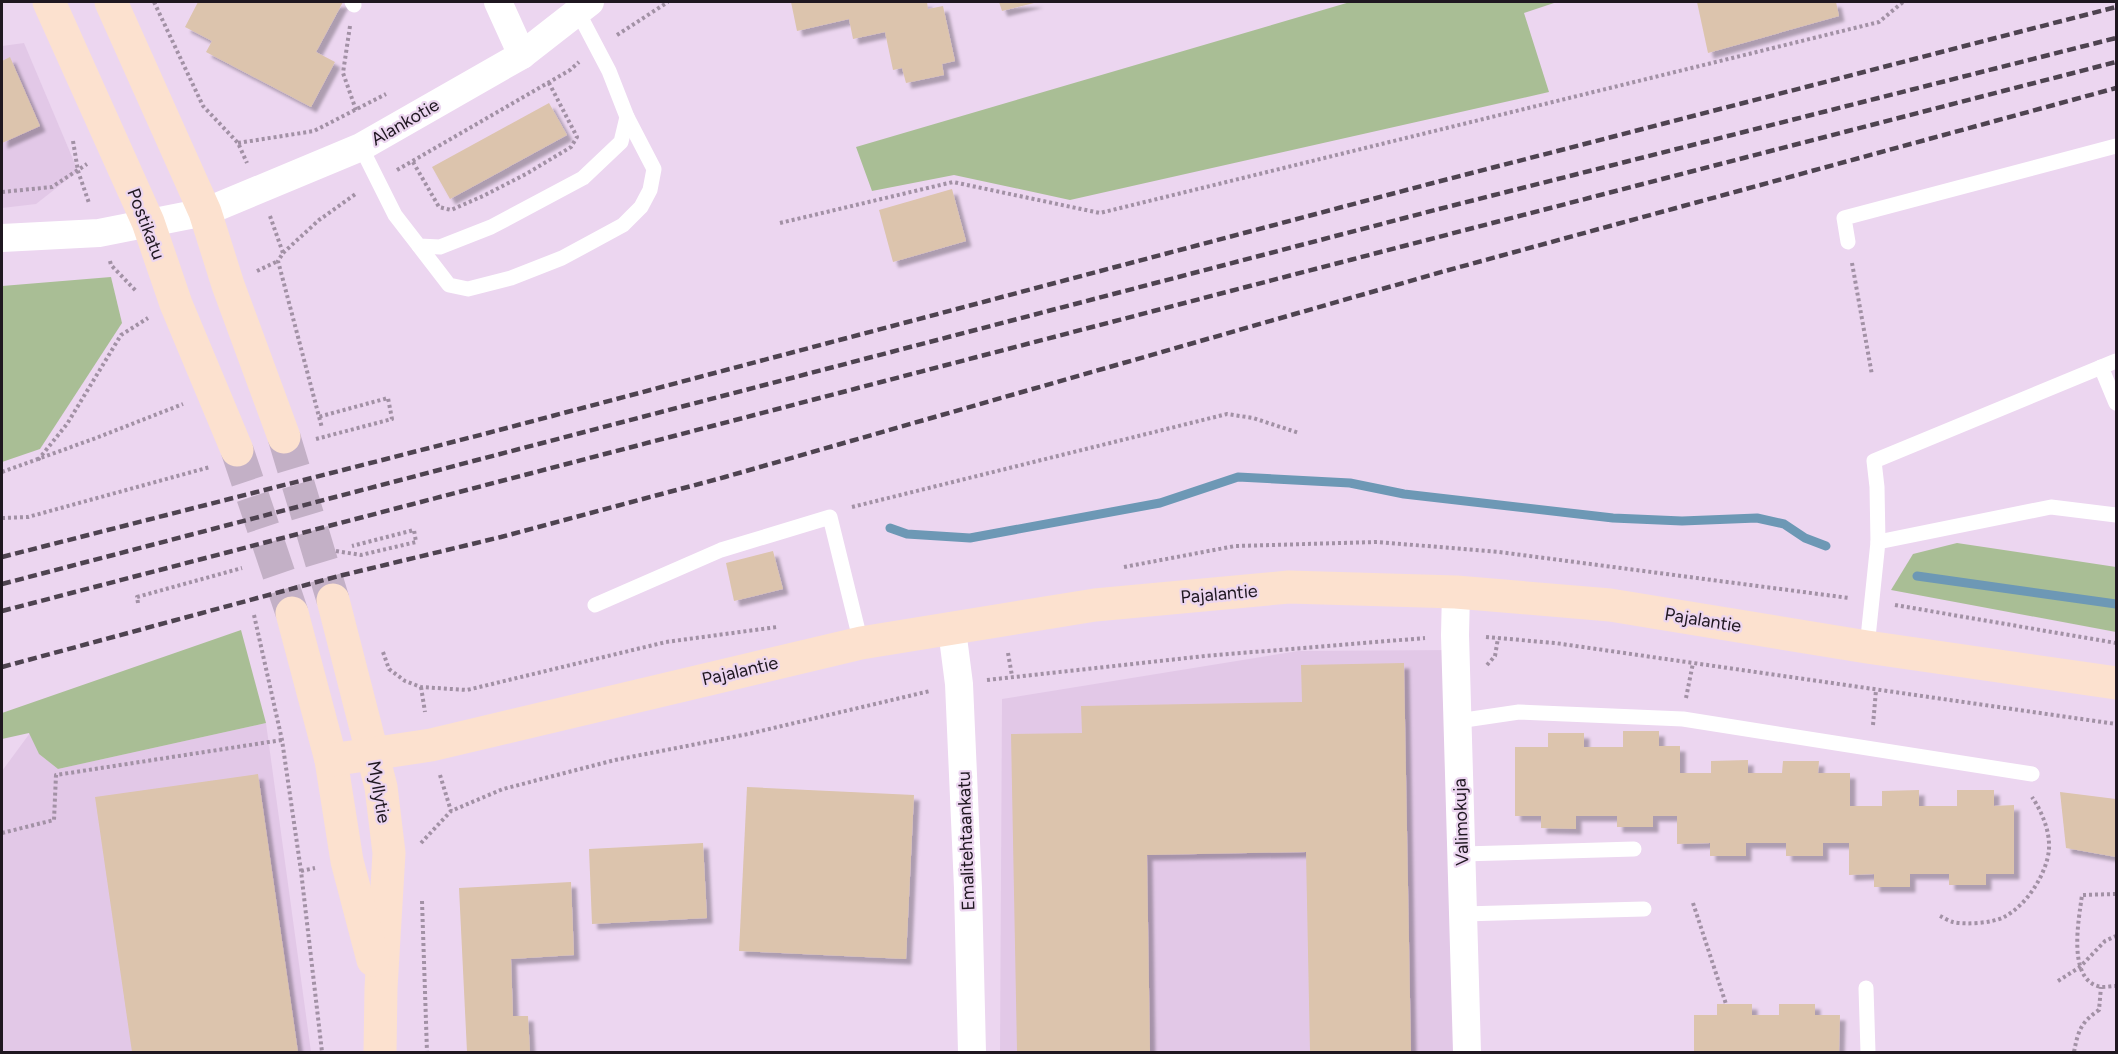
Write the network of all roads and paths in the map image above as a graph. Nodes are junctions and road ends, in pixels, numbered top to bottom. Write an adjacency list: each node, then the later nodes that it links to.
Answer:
1 (49, 2): 22 (street, Postikatu)
2 (111, 2): 21 (street)
3 (154, 2): 15 (path)
4 (498, 2): 10 (street)
5 (668, 2): 9 (path)
6 (1903, 2): 23 (path)
7 (353, 3): 13 (path)
8 (584, 7): 9 (lane); 10 (street, Alankotie)
9 (598, 47): 11 (path); 14 (lane)
10 (522, 55): 17 (street, Alankotie)
11 (548, 81): 18 (path); 18 (path)
12 (387, 94): 13 (path)
13 (356, 110): 15 (path)
14 (627, 117): 26 (lane); 26 (lane)
15 (238, 143): 20 (path)
16 (2116, 146): 25 (lane)
17 (360, 147): 19 (lane); 20 (street, Alankotie)
18 (412, 162): 19 (path)
19 (378, 179): 26 (lane); 27 (path)
20 (260, 189): 21 (street, Alankotie); 27 (path)
21 (205, 212): 22 (street, Alankotie); 29 (street)
22 (148, 222): 24 (street, Alankotie); 30 (street, Postikatu)
23 (780, 223)
24 (2, 238)
25 (1848, 242): 33 (path)
26 (419, 246)
27 (284, 253): 28 (path)
28 (278, 261): 29 (path); 36 (path)
29 (228, 285): 40 (street)
30 (176, 304): 41 (street, Postikatu); 42 (path)
31 (2116, 361): 32 (lane)
32 (2101, 367): 34 (lane); 48 (lane)
33 (1872, 375)
34 (2116, 403)
35 (183, 404): 42 (path)
36 (318, 417): 37 (path); 38 (path)
37 (392, 419)
38 (322, 428)
39 (1299, 433): 45 (path)
40 (284, 437)
41 (237, 450)
42 (38, 460): 43 (path)
43 (2, 472)
44 (151, 482): 47 (path)
45 (852, 506)
46 (2116, 515): 48 (lane)
47 (2, 519)
48 (1878, 542): 61 (lane)
49 (352, 546): 50 (path)
50 (336, 551)
51 (242, 568): 54 (path)
52 (1456, 592): 58 (street, Pajalantie); 59 (street, Valimokuja); 61 (street, Pajalantie)
53 (333, 600): 73 (street, Myllytie)
54 (138, 603)
55 (595, 604): 60 (lane)
56 (292, 613): 74 (street, Myllytie)
57 (254, 615): 71 (path)
58 (952, 630): 60 (street, Pajalantie); 65 (street, Emalitehtaankatu)
59 (1455, 635): 63 (path); 65 (path); 69 (street, Valimokuja)
60 (861, 643): 73 (street, Pajalantie)
61 (1867, 646): 64 (street, Pajalantie)
62 (382, 648): 66 (path)
63 (1693, 663): 67 (path); 68 (path)
64 (2116, 683)
65 (959, 684): 77 (path); 98 (street, Emalitehtaankatu)
66 (421, 687)
67 (1876, 690): 70 (path); 72 (path)
68 (1683, 719): 69 (lane); 72 (lane)
69 (1458, 721): 80 (street, Valimokuja)
70 (2116, 724)
71 (282, 740): 78 (path); 95 (path)
72 (1871, 748): 75 (lane)
73 (372, 754): 74 (street, Pajalantie); 93 (street, Myllytie)
74 (331, 760): 93 (street, Myllytie)
75 (2032, 774)
76 (2029, 791): 86 (path)
77 (452, 811)
78 (2, 833)
79 (1634, 849): 80 (lane)
80 (1462, 854): 85 (street, Valimokuja)
81 (421, 891): 97 (path)
82 (2116, 894): 88 (path)
83 (1693, 903): 94 (path)
84 (1644, 909): 85 (lane)
85 (1463, 914): 99 (street, Valimokuja)
86 (1940, 916)
87 (2116, 936): 88 (path)
88 (2080, 967): 89 (path); 92 (path)
89 (2058, 981)
90 (2116, 986): 92 (path)
91 (1866, 987): 100 (lane)
92 (2101, 987): 101 (path)
93 (381, 988): 96 (street, Myllytie)
94 (1726, 1004)
95 (322, 1053)
96 (380, 1053)
97 (427, 1053)
98 (972, 1053)
99 (1467, 1053)
100 (1868, 1053)
101 (2074, 1053)

